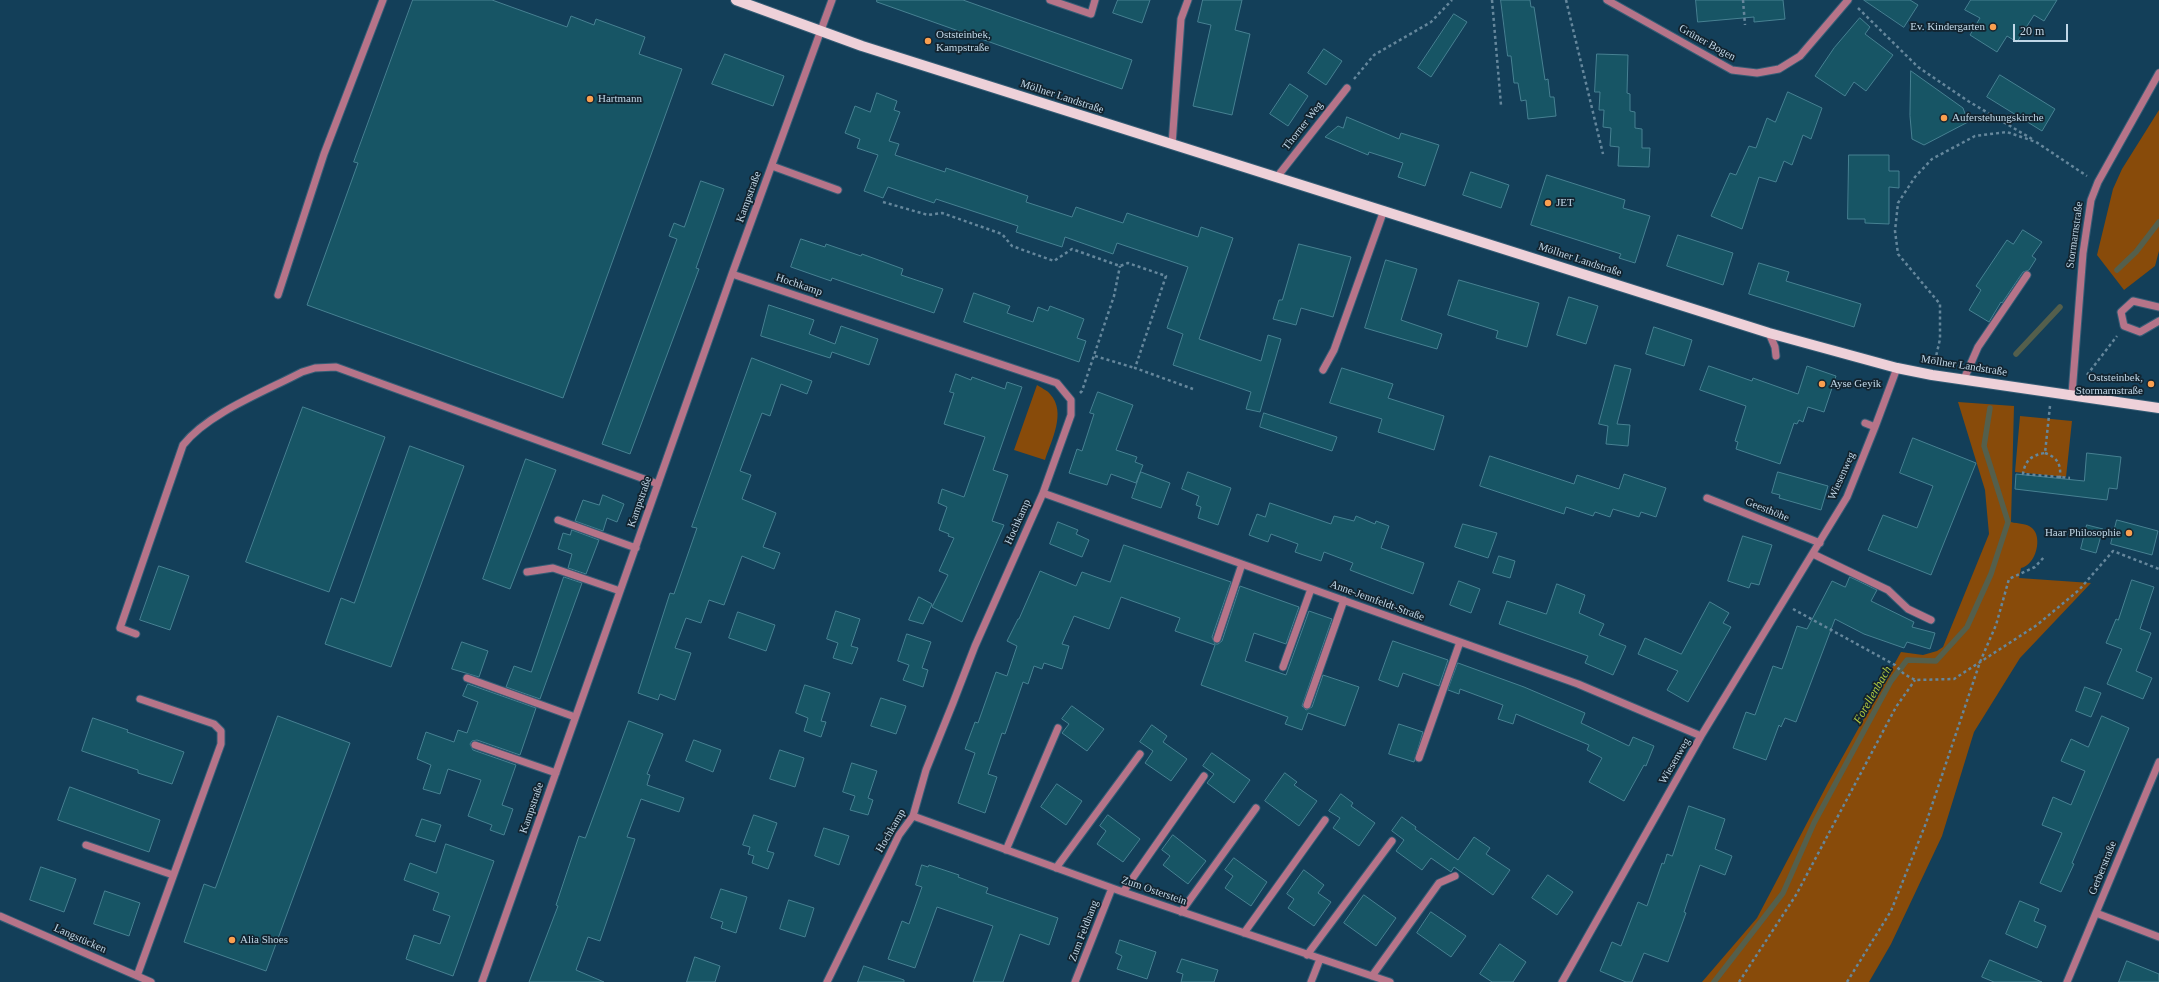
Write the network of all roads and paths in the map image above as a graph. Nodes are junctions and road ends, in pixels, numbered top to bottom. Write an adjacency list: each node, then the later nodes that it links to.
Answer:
1 (383, 0): 30 (street)
2 (736, 0): 14 (main road, Möllner Landstraße)
3 (832, 0): 14 (street, Kampstraße)
4 (1050, 0): 5 (street)
5 (1095, 0)
6 (1188, 0): 19 (street)
7 (1452, 0): 16 (path)
8 (1492, 0): 17 (path)
9 (1566, 0): 20 (path)
10 (1607, 0): 12 (street, Grüner Bogen)
11 (1743, 0): 13 (path)
12 (1851, 2): 18 (path)
13 (1745, 25)
14 (821, 31): 19 (main road, Möllner Landstraße); 21 (street, Kampstraße)
15 (2159, 73): 23 (street, Stormarnstraße)
16 (1347, 88): 22 (street, Thorner Weg)
17 (1501, 105)
18 (2036, 142): 23 (path); 40 (path)
19 (1172, 144): 22 (main road, Möllner Landstraße)
20 (1603, 154)
21 (772, 166): 24 (street); 28 (street, Kampstraße)
22 (1277, 177): 26 (main road, Möllner Landstraße)
23 (2098, 182): 44 (street, Stormarnstraße)
24 (838, 190)
25 (883, 202): 27 (path)
26 (1384, 210): 34 (main road, Möllner Landstraße); 39 (street)
27 (1120, 266): 35 (path); 37 (path)
28 (732, 274): 45 (street, Hochkamp); 52 (street, Kampstraße)
29 (2028, 275): 41 (street)
30 (278, 295)
31 (2159, 307): 33 (street)
32 (2159, 321): 33 (street)
33 (2124, 326): 44 (path)
34 (1770, 333): 36 (street); 38 (main road, Möllner Landstraße)
35 (1094, 356): 37 (path); 45 (path)
36 (1776, 356)
37 (1135, 368): 42 (path)
38 (1897, 368): 40 (main road, Möllner Landstraße); 48 (street, Wiesenweg)
39 (1323, 370)
40 (1932, 375): 41 (main road, Möllner Landstraße)
41 (1964, 379): 43 (main road, Möllner Landstraße)
42 (1193, 389)
43 (2052, 392): 44 (main road, Möllner Landstraße); 49 (path)
44 (2072, 394): 46 (main road, Möllner Landstraße)
45 (1071, 400): 53 (street, Hochkamp)
46 (2159, 408)
47 (1864, 424): 48 (street)
48 (1875, 427): 56 (street, Wiesenweg)
49 (2045, 453): 50 (path); 50 (path)
50 (2060, 478): 51 (path)
51 (2070, 478)
52 (658, 484): 57 (street, Kampstraße); 68 (street)
53 (1043, 493): 60 (street, Anne-Jennfeldt-Straße); 87 (street, Hochkamp)
54 (1707, 498): 56 (street, Geesthöhe)
55 (558, 520): 57 (street)
56 (1820, 543): 58 (street, Wiesenweg)
57 (636, 548): 64 (street, Kampstraße)
58 (1813, 554): 66 (street, Wiesenweg); 67 (street)
59 (2045, 556): 71 (path)
60 (1242, 564): 63 (street, Anne-Jennfeldt-Straße); 69 (street)
61 (2159, 568): 71 (path)
62 (527, 572): 64 (street)
63 (1311, 589): 65 (street, Anne-Jennfeldt-Straße); 72 (street)
64 (620, 591): 77 (street, Kampstraße)
65 (1344, 600): 70 (street, Anne-Jennfeldt-Straße); 76 (street)
66 (1784, 604): 74 (path); 79 (street, Wiesenweg)
67 (1931, 620)
68 (136, 634)
69 (1217, 639)
70 (1460, 642): 79 (street, Anne-Jennfeldt-Straße); 82 (street)
71 (1980, 662): 74 (path); 114 (path)
72 (1283, 667)
73 (467, 678): 77 (street)
74 (1915, 680): 113 (path)
75 (140, 699): 93 (street)
76 (1307, 705)
77 (575, 717): 84 (street, Kampstraße)
78 (1058, 728): 91 (street)
79 (1701, 736): 112 (street, Wiesenweg)
80 (475, 745): 84 (street)
81 (1140, 754): 92 (street)
82 (1419, 758)
83 (2159, 762): 98 (street, Gerberstraße)
84 (556, 774): 107 (street, Kampstraße)
85 (1204, 776): 96 (street)
86 (1256, 808): 97 (street)
87 (913, 816): 91 (street, Zum Osterstein); 108 (street, Hochkamp)
88 (1325, 820): 100 (street)
89 (1392, 841): 102 (street)
90 (86, 845): 93 (street)
91 (1006, 850): 92 (street, Zum Osterstein)
92 (1056, 868): 95 (street, Zum Osterstein)
93 (173, 875): 104 (street)
94 (1455, 876): 105 (street)
95 (1112, 888): 96 (street, Zum Osterstein); 109 (street, Zum Feldhang)
96 (1123, 892): 97 (street, Zum Osterstein)
97 (1181, 912): 100 (street, Zum Osterstein)
98 (2096, 914): 101 (street); 115 (street, Gerberstraße)
99 (0, 916): 104 (street, Langstücken)
100 (1244, 933): 102 (street, Zum Osterstein)
101 (2159, 937)
102 (1307, 955): 103 (street, Zum Osterstein)
103 (1320, 959): 105 (street, Zum Osterstein); 110 (street)
104 (136, 976): 106 (street, Langstücken)
105 (1372, 976): 111 (street, Zum Osterstein)
106 (151, 982)
107 (482, 982)
108 (827, 982)
109 (1076, 982)
110 (1311, 982)
111 (1390, 982)
112 (1562, 982)
113 (1739, 982)
114 (1847, 982)
115 (2067, 982)

